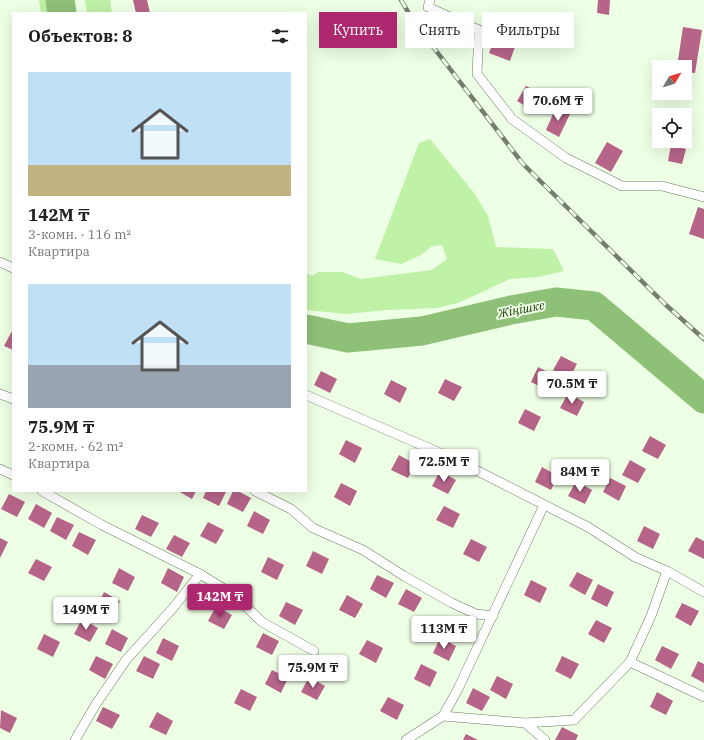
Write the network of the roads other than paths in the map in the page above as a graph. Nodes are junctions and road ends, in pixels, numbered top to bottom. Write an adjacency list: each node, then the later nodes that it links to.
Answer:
1 (430, 0): 2 (lane)
2 (704, 197)
3 (0, 262): 4 (lane)
4 (12, 268)
5 (0, 394): 7 (lane)
6 (307, 395): 12 (lane)
7 (12, 399)
8 (0, 470): 9 (lane)
9 (12, 475)
10 (44, 492): 14 (lane)
11 (256, 492): 16 (lane)
12 (544, 505): 13 (lane); 16 (lane)
13 (667, 571): 15 (lane); 18 (lane)
14 (200, 574): 17 (lane); 22 (lane)
15 (704, 592)
16 (493, 616): 20 (lane)
17 (314, 650)
18 (630, 662): 19 (lane); 21 (lane)
19 (704, 697)
20 (443, 716): 21 (lane); 23 (lane)
21 (525, 723): 24 (lane)
22 (75, 740)
23 (406, 740)
24 (545, 740)

